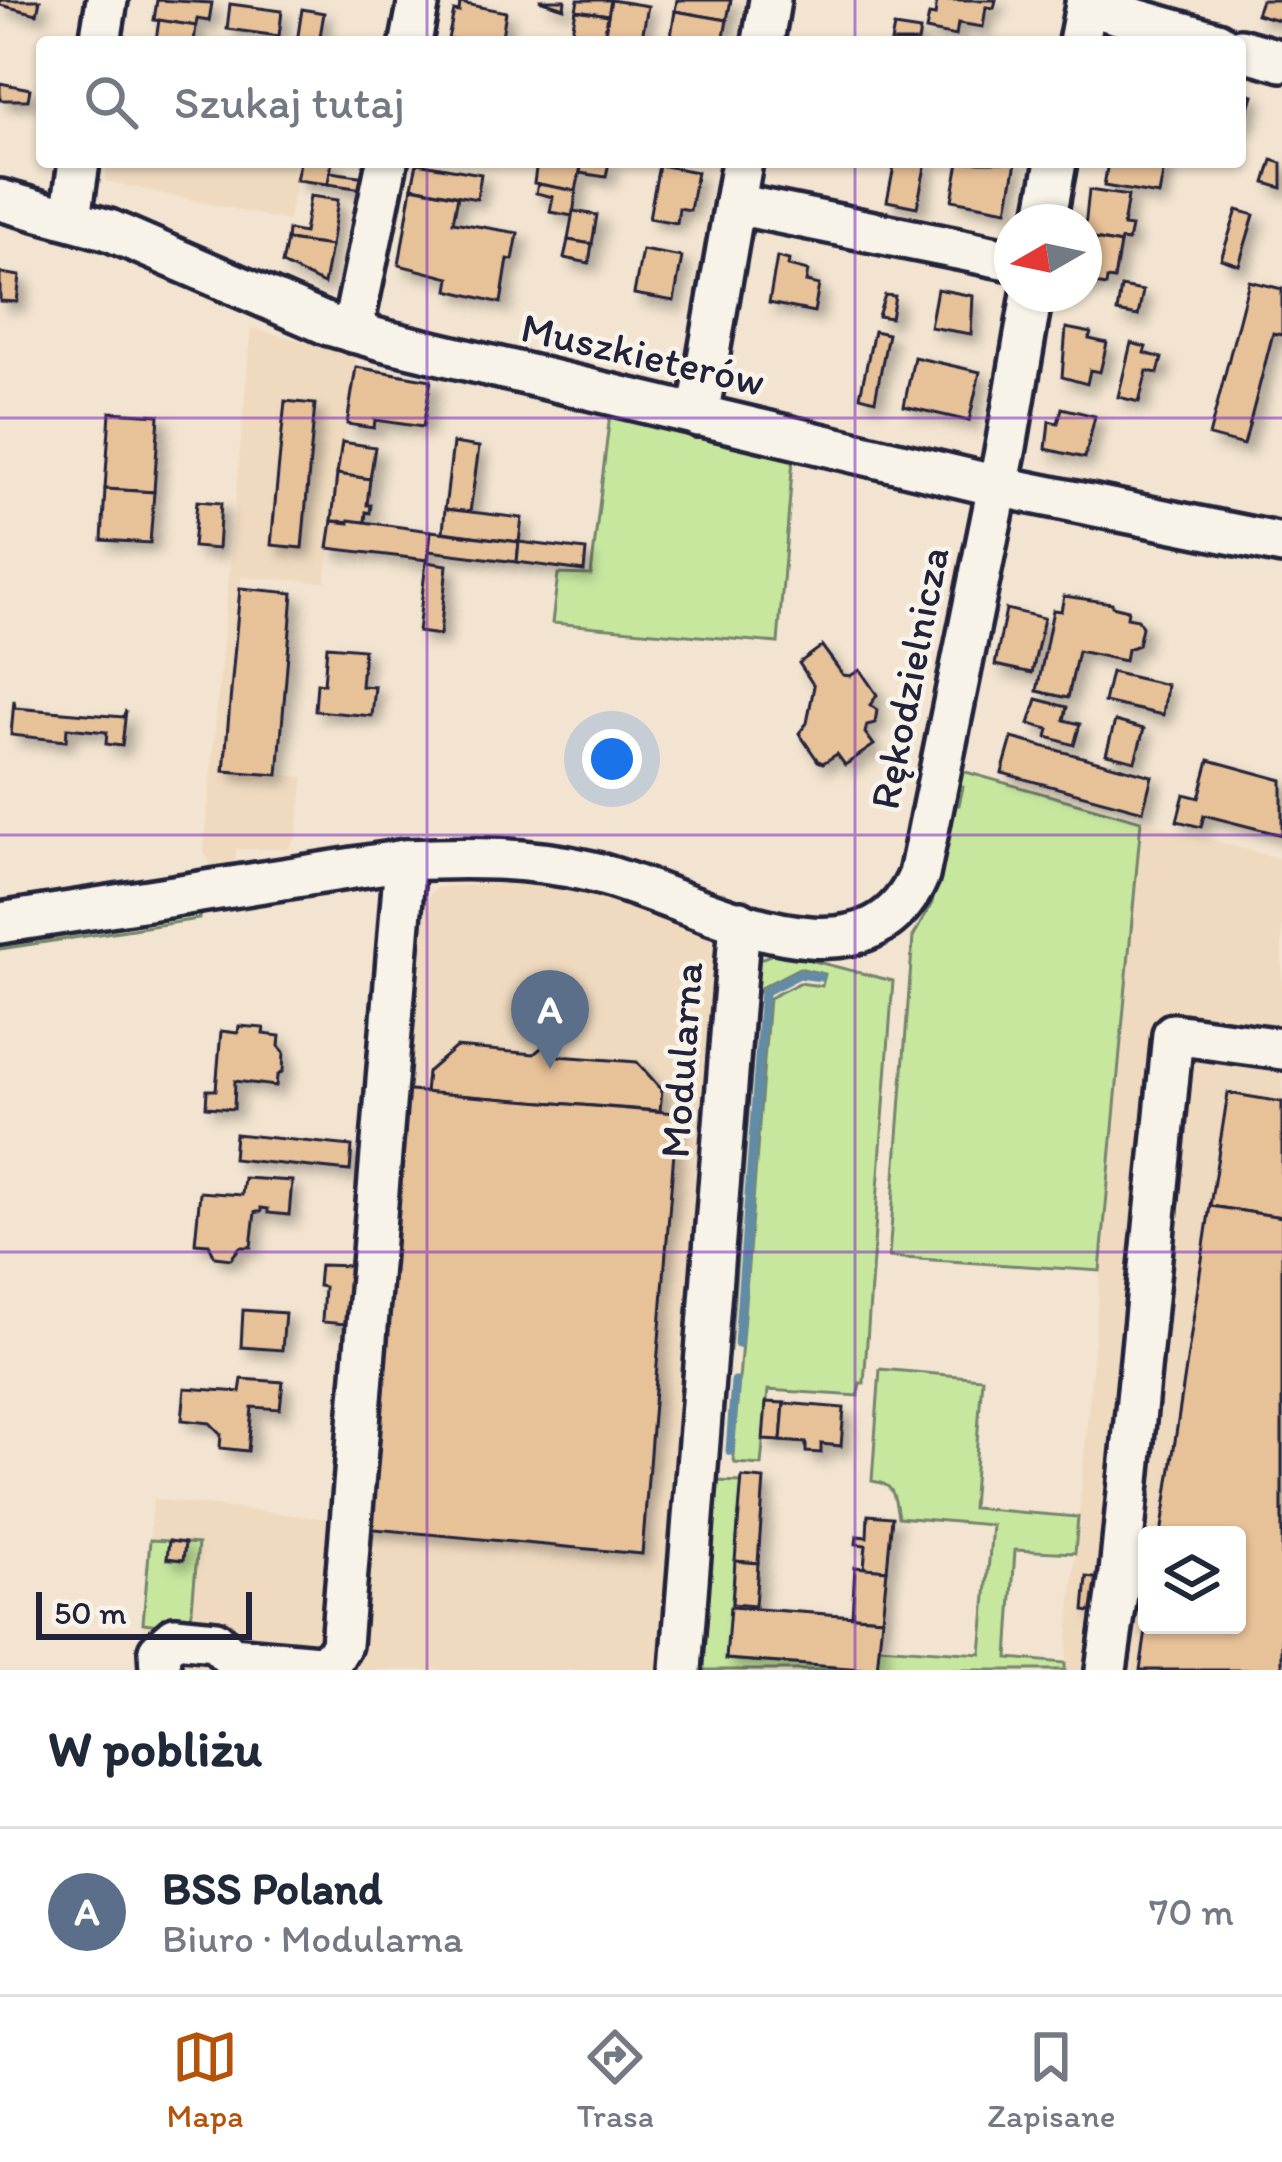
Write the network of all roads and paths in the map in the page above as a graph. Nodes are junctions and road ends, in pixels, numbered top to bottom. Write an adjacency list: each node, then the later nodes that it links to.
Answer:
1 (107, 0): 5 (street)
2 (419, 0): 6 (street)
3 (770, 0): 7 (street)
4 (1084, 16): 8 (street)
5 (101, 36)
6 (412, 36)
7 (764, 36)
8 (1186, 36)
9 (1246, 51): 10 (street)
10 (1282, 61)
11 (78, 168): 18 (street)
12 (386, 168): 21 (street)
13 (741, 168): 16 (street)
14 (1056, 168): 17 (street)
15 (0, 200): 18 (street, Muszkieterów)
16 (734, 204): 19 (street); 22 (street)
17 (1049, 204)
18 (71, 218): 21 (street, Muszkieterów)
19 (994, 256)
20 (1029, 312): 23 (street, Rękodzielnicza)
21 (352, 332): 22 (street, Muszkieterów)
22 (698, 416): 23 (street, Muszkieterów)
23 (997, 486): 24 (street, Muszkieterów); 26 (street, Rękodzielnicza)
24 (1282, 544)
25 (404, 860): 26 (street, Modularna); 27 (street, Modularna); 29 (street)
26 (740, 921): 31 (street, Modularna)
27 (0, 923)
28 (1282, 1049): 32 (street)
29 (230, 1664): 30 (street)
30 (160, 1670)
31 (681, 1670)
32 (1106, 1670)

